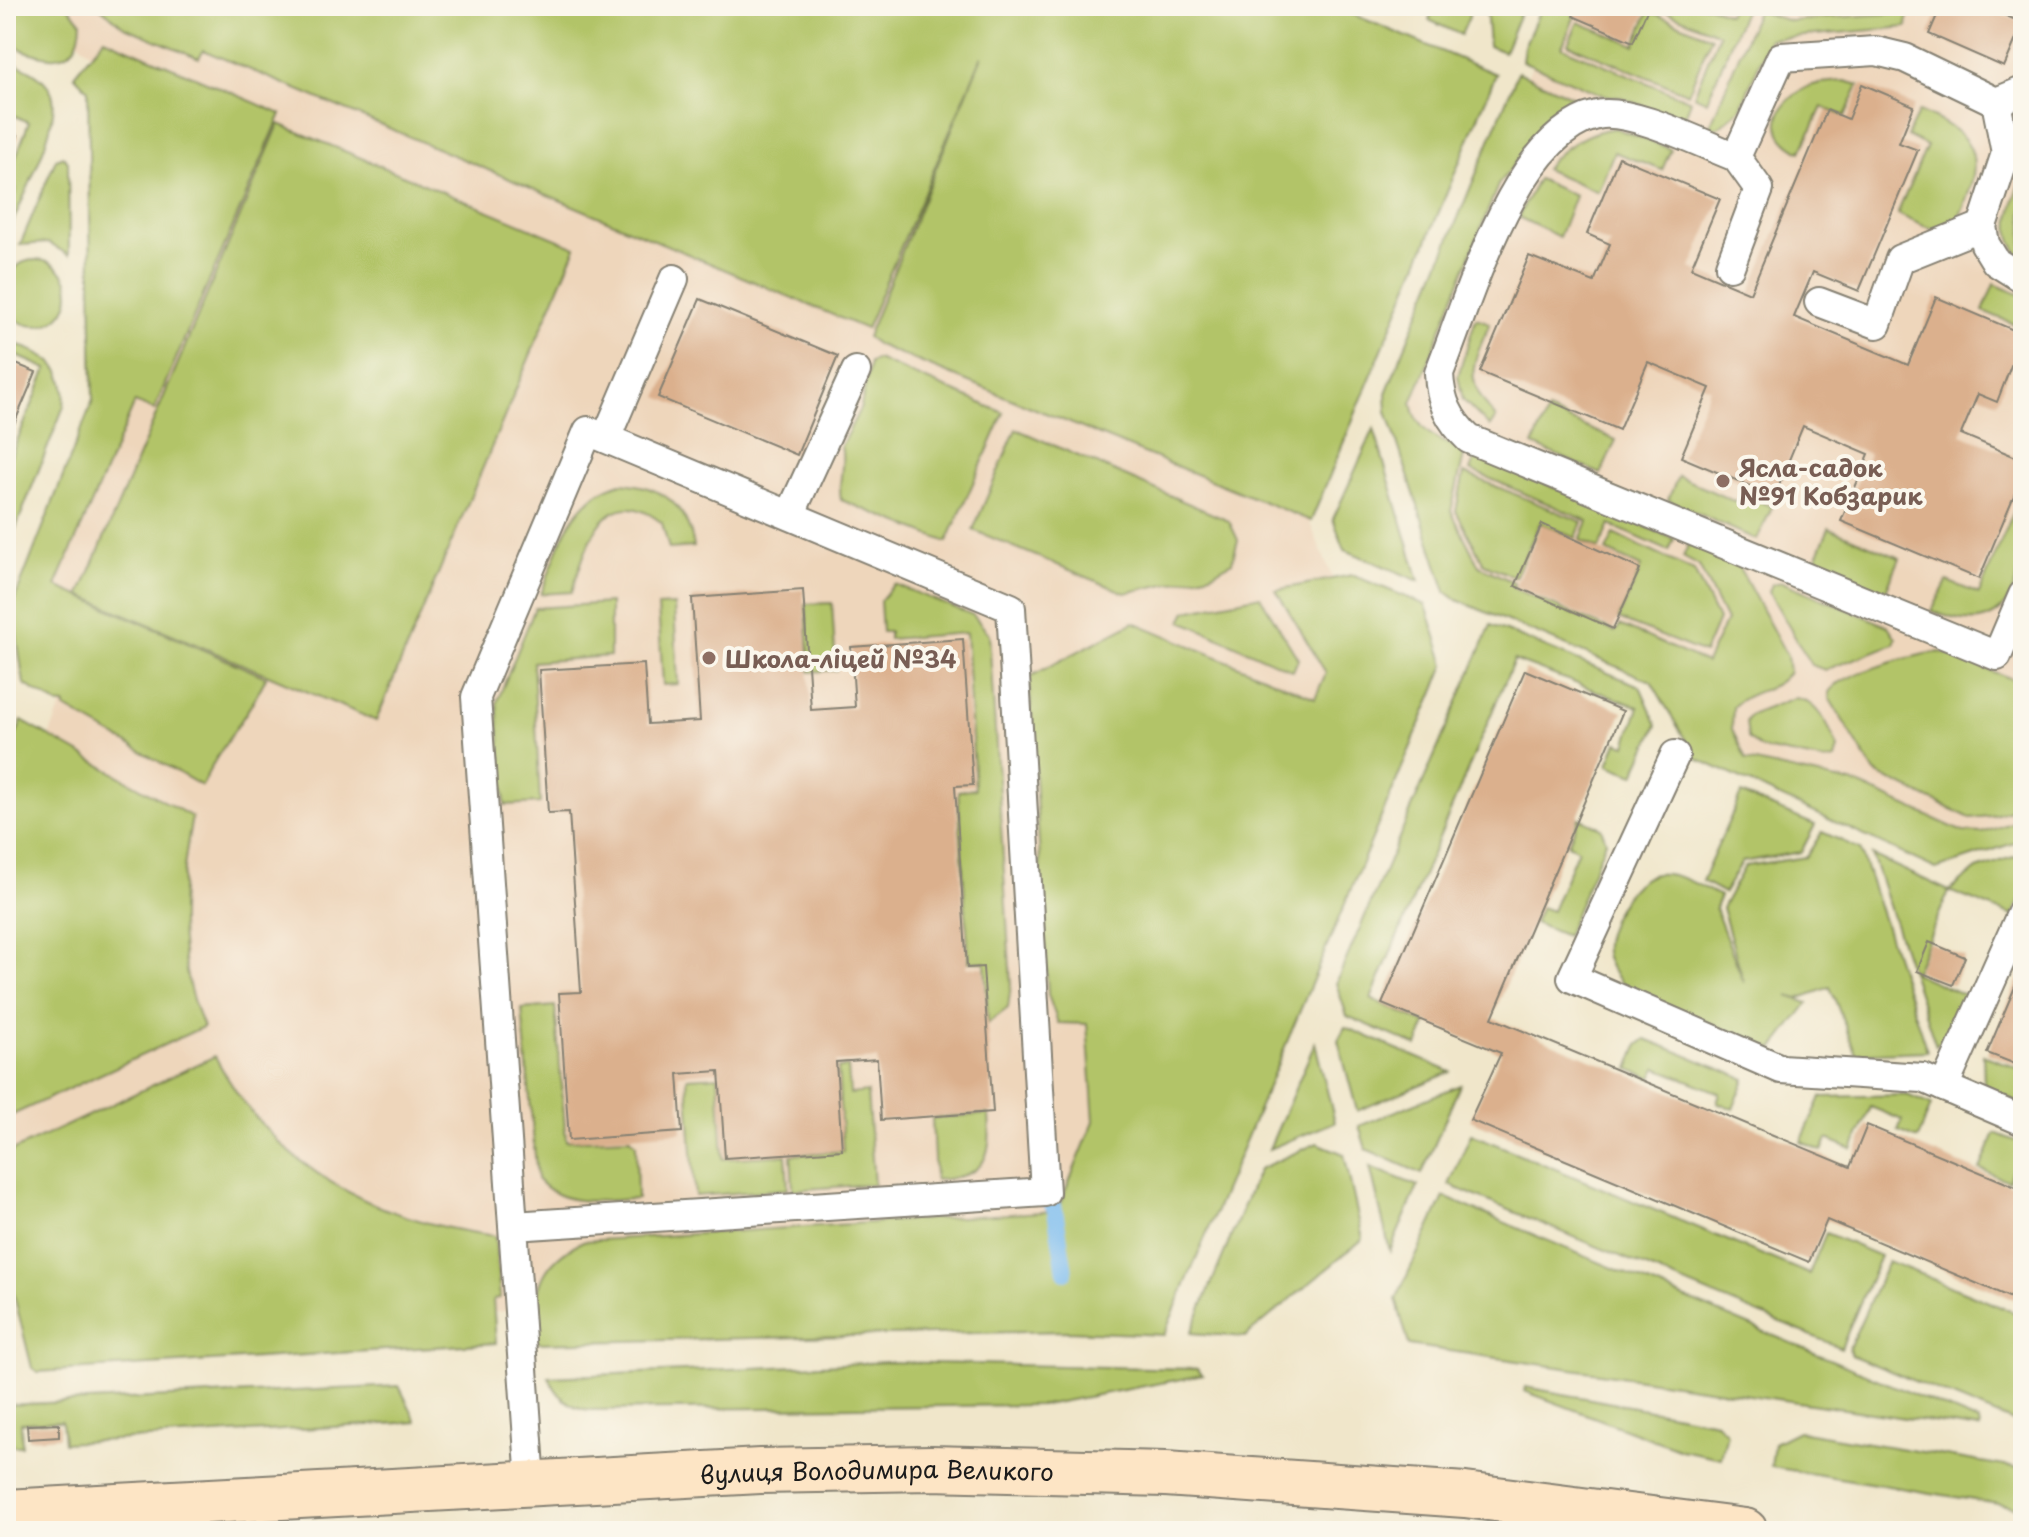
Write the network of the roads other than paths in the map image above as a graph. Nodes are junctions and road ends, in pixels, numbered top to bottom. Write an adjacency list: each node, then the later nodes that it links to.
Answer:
1 (2023, 91): 2 (lane)
2 (1996, 102): 3 (lane); 4 (lane)
3 (1736, 157): 5 (lane); 12 (lane)
4 (1982, 226): 7 (lane); 8 (lane)
5 (1730, 266)
6 (674, 279): 10 (lane)
7 (2023, 279)
8 (1819, 302)
9 (856, 371): 11 (lane)
10 (606, 438): 11 (lane); 17 (lane)
11 (790, 515): 17 (lane)
12 (2023, 595)
13 (1675, 755): 15 (lane)
14 (2023, 910): 15 (lane)
15 (1944, 1087): 16 (lane)
16 (2023, 1121)
17 (513, 1226): 18 (lane)
18 (531, 1483): 19 (main road, вулиця Володимира Великого); 20 (main road, вулиця Володимира Великого)
19 (6, 1512)
20 (1745, 1531)

